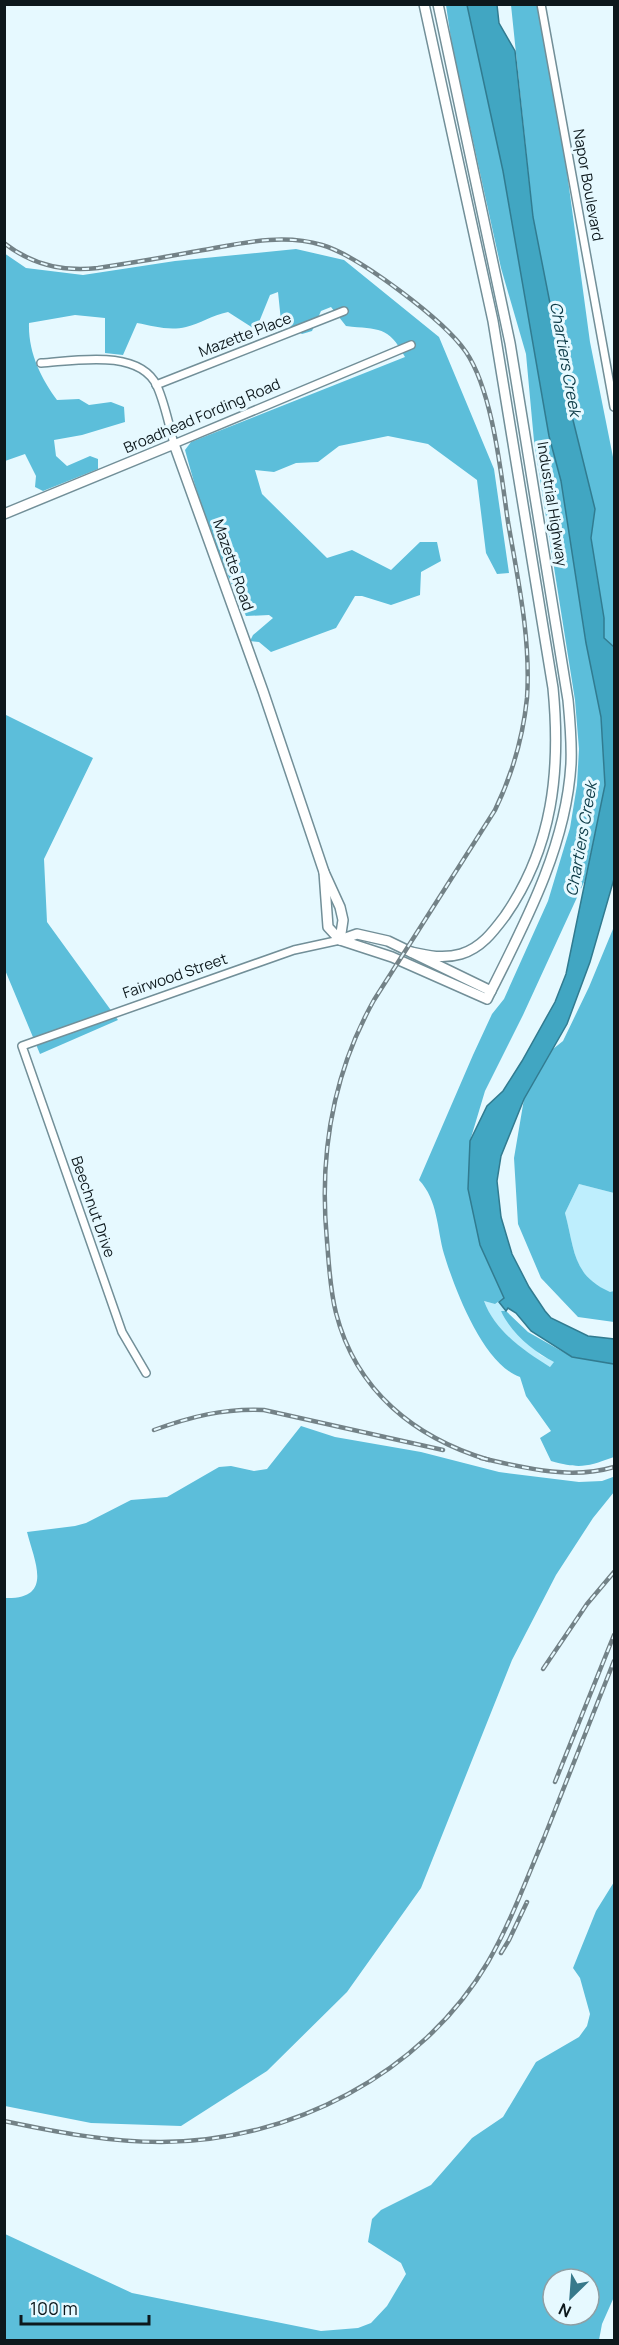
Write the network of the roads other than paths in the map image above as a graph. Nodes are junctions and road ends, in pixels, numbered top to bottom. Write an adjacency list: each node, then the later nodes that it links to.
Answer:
1 (424, 4): 13 (street, Industrial Highway)
2 (438, 4): 14 (street, Industrial Highway)
3 (541, 4): 8 (street, Napor Boulevard)
4 (344, 311): 7 (street, Mazette Place)
5 (411, 345): 9 (street, Broadhead Fording Road)
6 (41, 363): 7 (street)
7 (156, 384): 9 (street, Mazette Road)
8 (615, 407)
9 (174, 444): 10 (street, Broadhead Fording Road); 11 (street, Mazette Road)
10 (4, 514)
11 (324, 872): 12 (street, Mazette Road); 12 (street, Mazette Road)
12 (340, 940): 13 (street, Fairwood Street); 14 (street); 15 (street, Fairwood Street)
13 (411, 952): 14 (street, Fairwood Street)
14 (489, 995)
15 (22, 1046): 16 (street, Beechnut Drive)
16 (146, 1373)

